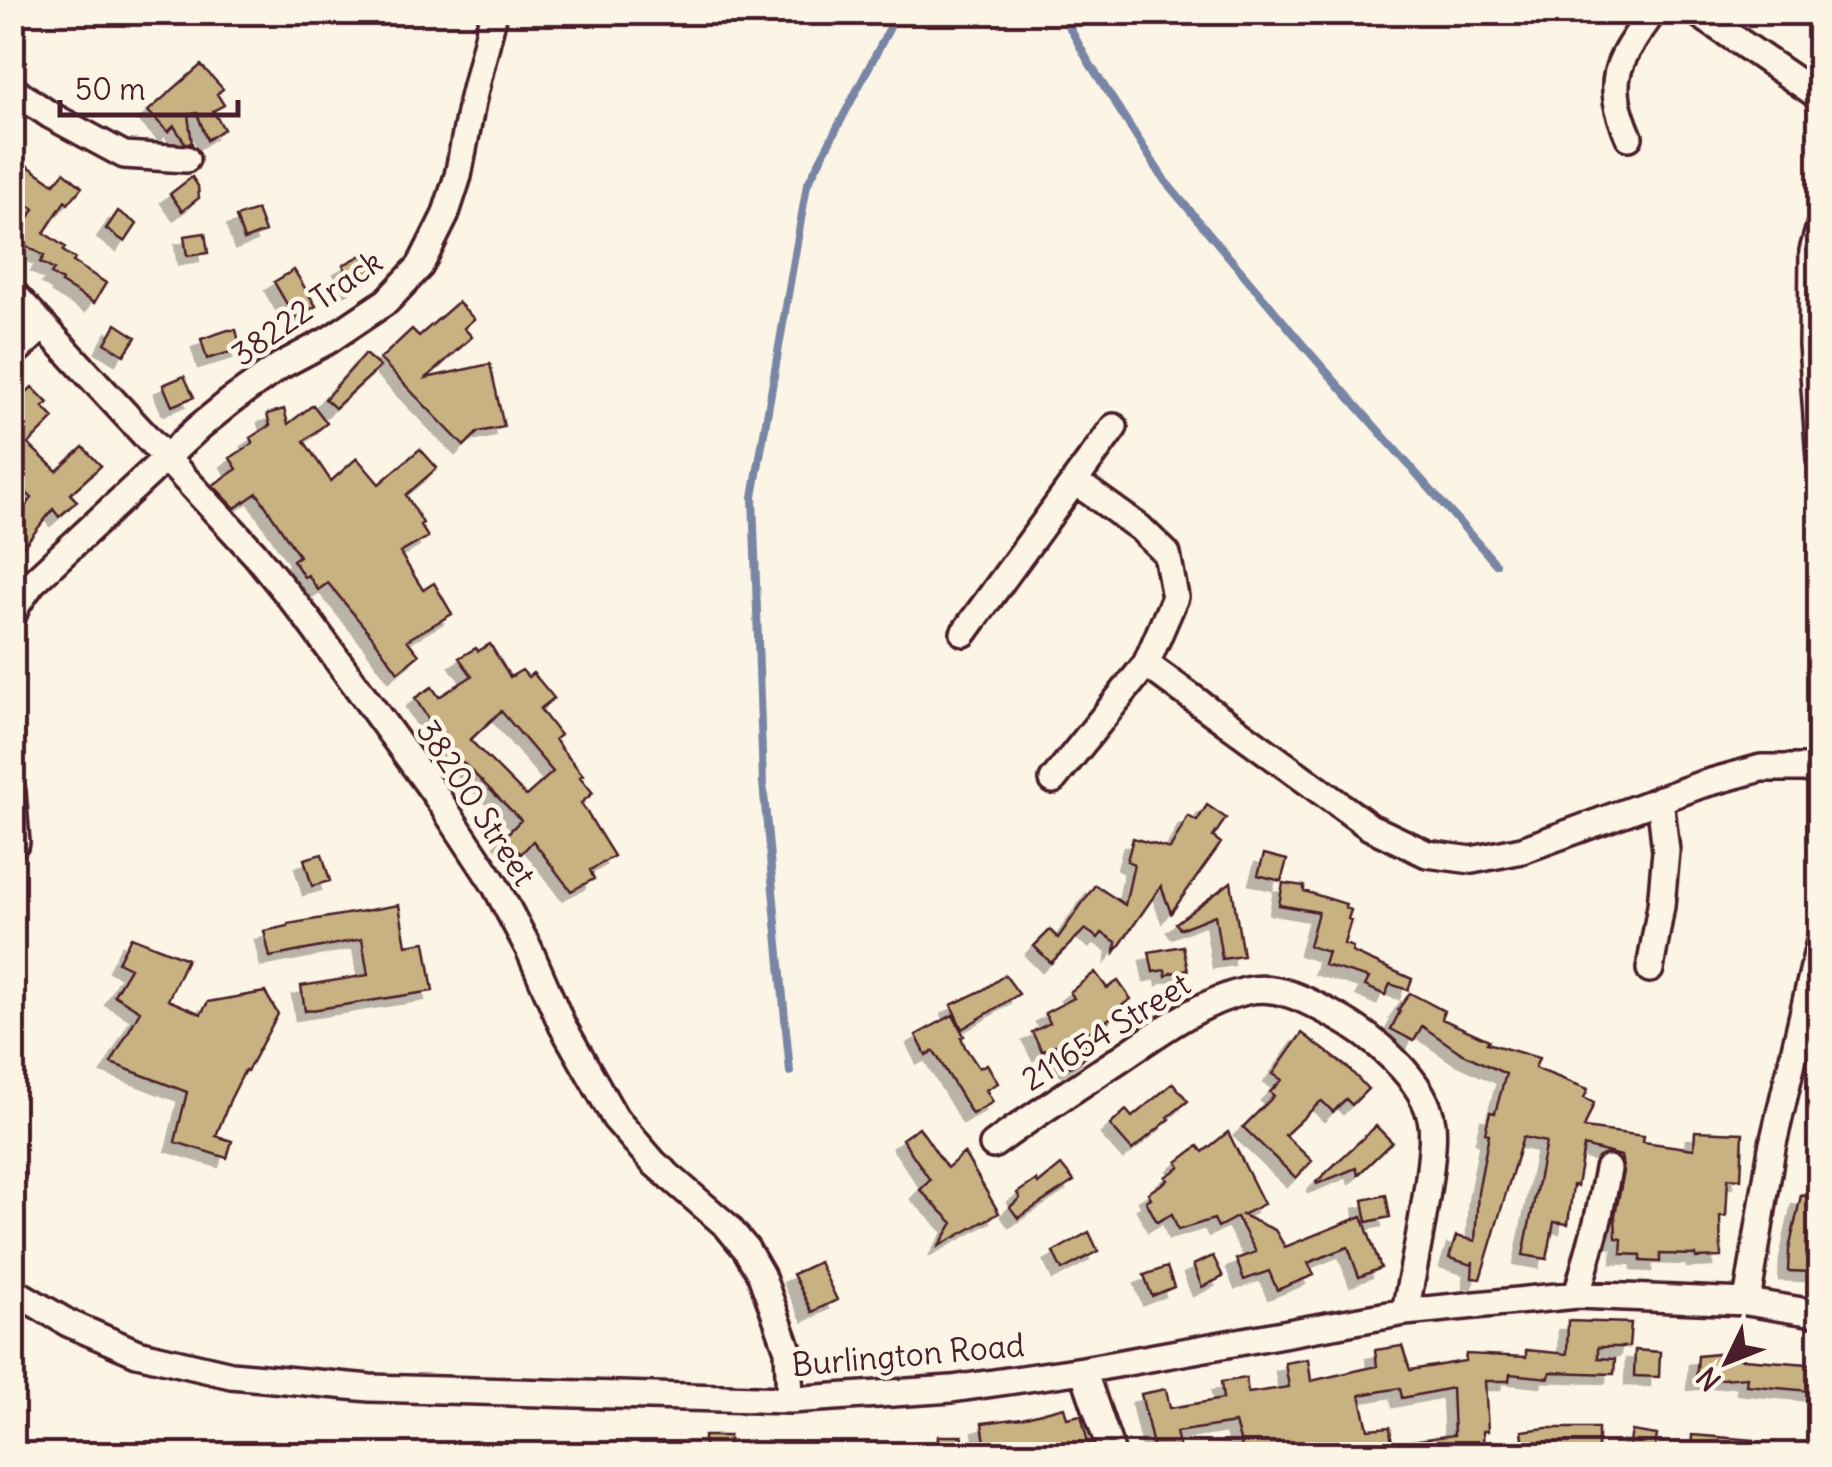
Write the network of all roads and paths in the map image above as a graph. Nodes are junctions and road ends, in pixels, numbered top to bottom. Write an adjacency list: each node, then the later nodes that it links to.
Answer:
1 (494, 12): 13 (street, 38222 Track)
2 (1654, 12): 6 (street)
3 (1696, 12): 5 (street)
4 (12, 90): 7 (street)
5 (1820, 97)
6 (1629, 136)
7 (186, 159)
8 (1820, 226): 14 (street)
9 (12, 292): 10 (street, 38200 Street)
10 (43, 326): 11 (street); 13 (street, 38200 Street)
11 (12, 355)
12 (1114, 427): 15 (street)
13 (166, 459): 16 (street, 38222 Track); 34 (street, 38200 Street)
14 (1820, 459)
15 (1076, 482): 17 (street); 18 (street)
16 (12, 617)
17 (964, 633)
18 (1146, 664): 20 (street); 22 (street)
19 (1820, 771): 22 (street)
20 (1054, 780)
21 (12, 792): 23 (street)
22 (1660, 800): 25 (street)
23 (16, 842)
24 (1820, 941): 30 (street)
25 (1650, 969)
26 (993, 1145): 31 (street, 211654 Street)
27 (1608, 1169): 29 (street)
28 (12, 1290): 34 (street, Burlington Road)
29 (1577, 1294): 30 (street, Burlington Road); 31 (street, Burlington Road)
30 (1747, 1302): 32 (street, Burlington Road)
31 (1405, 1312): 33 (street, Burlington Road)
32 (1820, 1314)
33 (1083, 1370): 34 (street, Burlington Road); 35 (street)
34 (790, 1400)
35 (1112, 1454)

